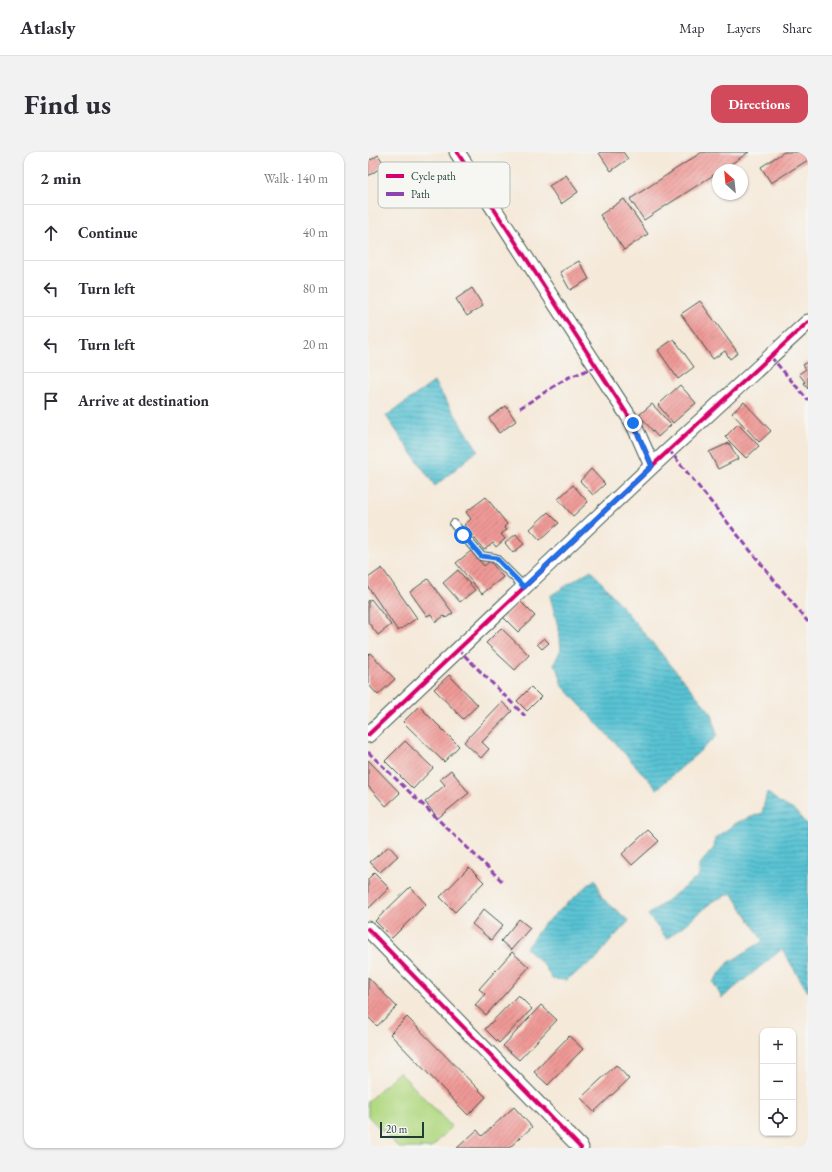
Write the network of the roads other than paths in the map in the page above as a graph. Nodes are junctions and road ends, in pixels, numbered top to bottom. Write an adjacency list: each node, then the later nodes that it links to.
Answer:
1 (458, 152): 2 (street)
2 (464, 162)
3 (494, 208): 5 (street)
4 (808, 322): 5 (street)
5 (652, 466): 7 (street)
6 (454, 524): 7 (lane)
7 (524, 587): 8 (street)
8 (368, 734)
9 (368, 929): 10 (street)
10 (581, 1148)

